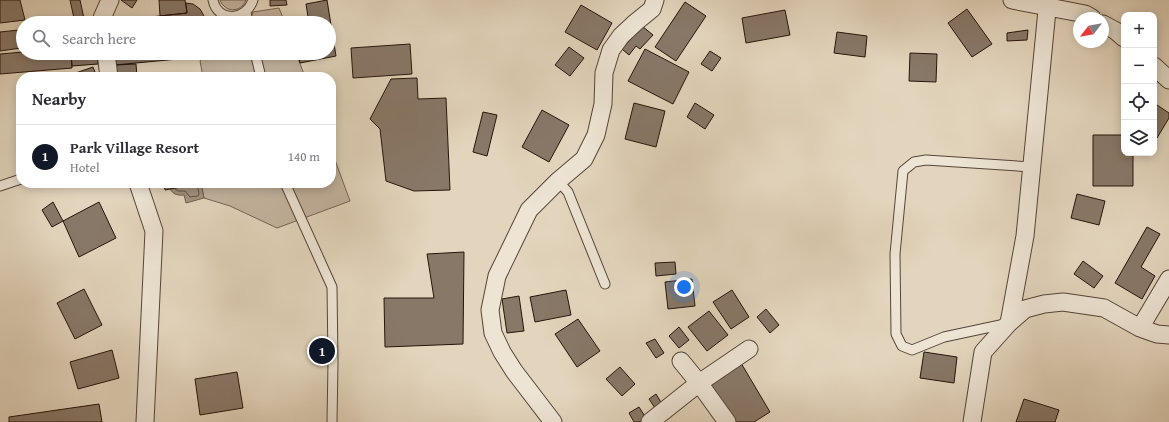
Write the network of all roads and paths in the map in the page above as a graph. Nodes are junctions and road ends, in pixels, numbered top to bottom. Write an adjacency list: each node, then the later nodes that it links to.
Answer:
1 (110, 0): 9 (street)
2 (214, 0): 10 (lane)
3 (252, 0): 7 (lane)
4 (655, 0): 23 (street)
5 (1012, 0): 6 (street)
6 (1048, 4): 8 (street); 21 (street)
7 (246, 12): 11 (lane); 12 (lane)
8 (1078, 12)
9 (103, 16)
10 (228, 16)
11 (240, 16)
12 (247, 16)
13 (1109, 27): 14 (street)
14 (1121, 35)
15 (107, 60): 18 (street)
16 (257, 60): 19 (lane)
17 (1157, 69): 20 (street)
18 (108, 72)
19 (260, 72)
20 (1169, 80)
21 (1032, 167): 29 (street); 29 (lane)
22 (16, 181): 24 (lane)
23 (558, 181): 28 (lane); 37 (street)
24 (0, 186)
25 (140, 188): 35 (street)
26 (287, 188): 36 (lane)
27 (1169, 279): 30 (street)
28 (605, 284)
29 (1009, 323): 30 (street); 40 (street)
30 (1140, 328): 31 (street)
31 (1169, 335)
32 (748, 349): 34 (street)
33 (681, 361): 34 (street)
34 (699, 384): 38 (street); 39 (street)
35 (145, 422)
36 (332, 422)
37 (553, 422)
38 (650, 422)
39 (727, 422)
40 (972, 422)

